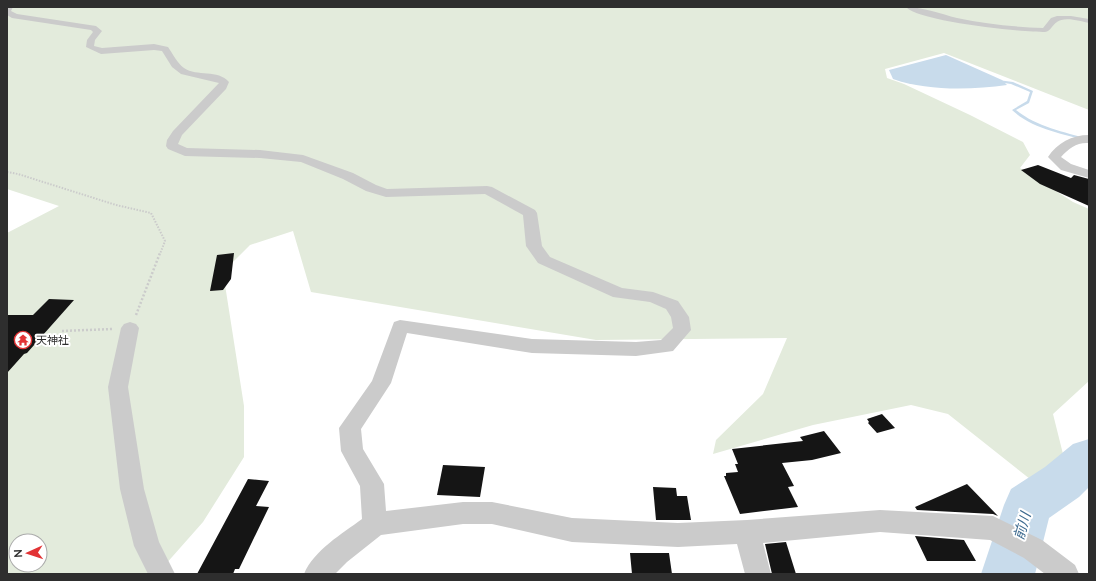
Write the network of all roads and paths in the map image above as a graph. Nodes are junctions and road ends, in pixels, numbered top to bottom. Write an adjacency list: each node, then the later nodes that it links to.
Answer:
1 (8, 7): 9 (street)
2 (910, 7): 3 (street)
3 (1089, 21)
4 (1085, 139): 6 (street)
5 (7, 172): 7 (path)
6 (1089, 174)
7 (130, 328): 8 (path); 11 (street)
8 (62, 331)
9 (375, 524): 10 (street); 12 (street)
10 (747, 532): 13 (street); 14 (street)
11 (162, 574)
12 (317, 574)
13 (758, 574)
14 (1066, 574)

